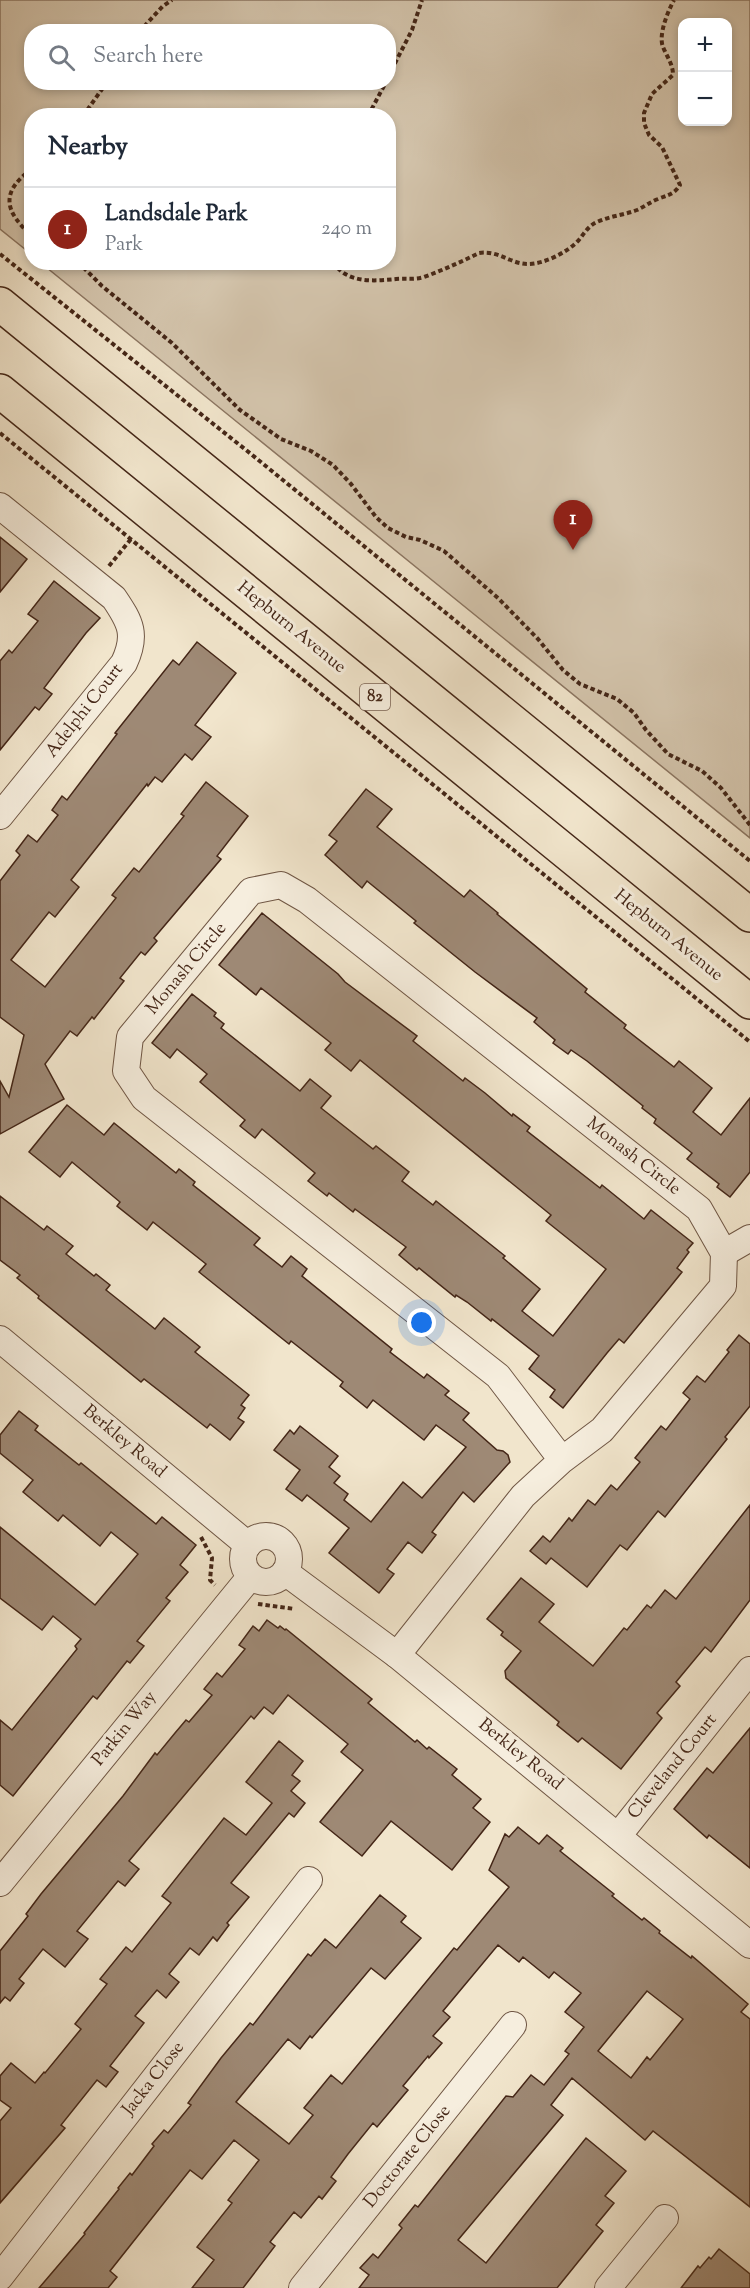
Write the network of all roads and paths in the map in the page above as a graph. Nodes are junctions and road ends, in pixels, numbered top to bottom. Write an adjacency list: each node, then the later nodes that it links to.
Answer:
1 (172, 0): 4 (path)
2 (422, 0): 5 (path)
3 (674, 0): 14 (path)
4 (146, 24)
5 (396, 61)
6 (101, 90): 8 (path)
7 (382, 90): 9 (path)
8 (89, 108)
9 (372, 108)
10 (24, 175): 11 (path)
11 (24, 229)
12 (0, 254): 23 (path)
13 (86, 270): 22 (path)
14 (342, 270)
15 (0, 304): 24 (main road)
16 (0, 391): 25 (main road, Hepburn Avenue / 82)
17 (0, 433): 19 (path)
18 (0, 506): 20 (street, Adelphi Court)
19 (131, 538): 20 (path); 26 (path)
20 (95, 583): 21 (street, Adelphi Court)
21 (0, 816)
22 (750, 825)
23 (750, 861)
24 (750, 915)
25 (750, 1002)
26 (750, 1042)
27 (750, 1238): 28 (street)
28 (724, 1253): 30 (street); 30 (street, Monash Circle)
29 (0, 1340): 31 (street, Berkley Road)
30 (562, 1460): 34 (street)
31 (248, 1545): 32 (street); 33 (street)
32 (285, 1572): 33 (street); 34 (street, Berkley Road)
33 (250, 1577): 38 (street, Parkin Way)
34 (397, 1655): 36 (street, Berkley Road)
35 (750, 1670): 36 (street, Cleveland Court)
36 (618, 1836): 39 (street, Berkley Road)
37 (309, 1881): 42 (street, Jacka Close)
38 (0, 1883)
39 (750, 1945)
40 (513, 2025): 43 (street, Doctorate Close)
41 (665, 2218): 44 (street)
42 (0, 2277)
43 (303, 2288)
44 (608, 2288)

